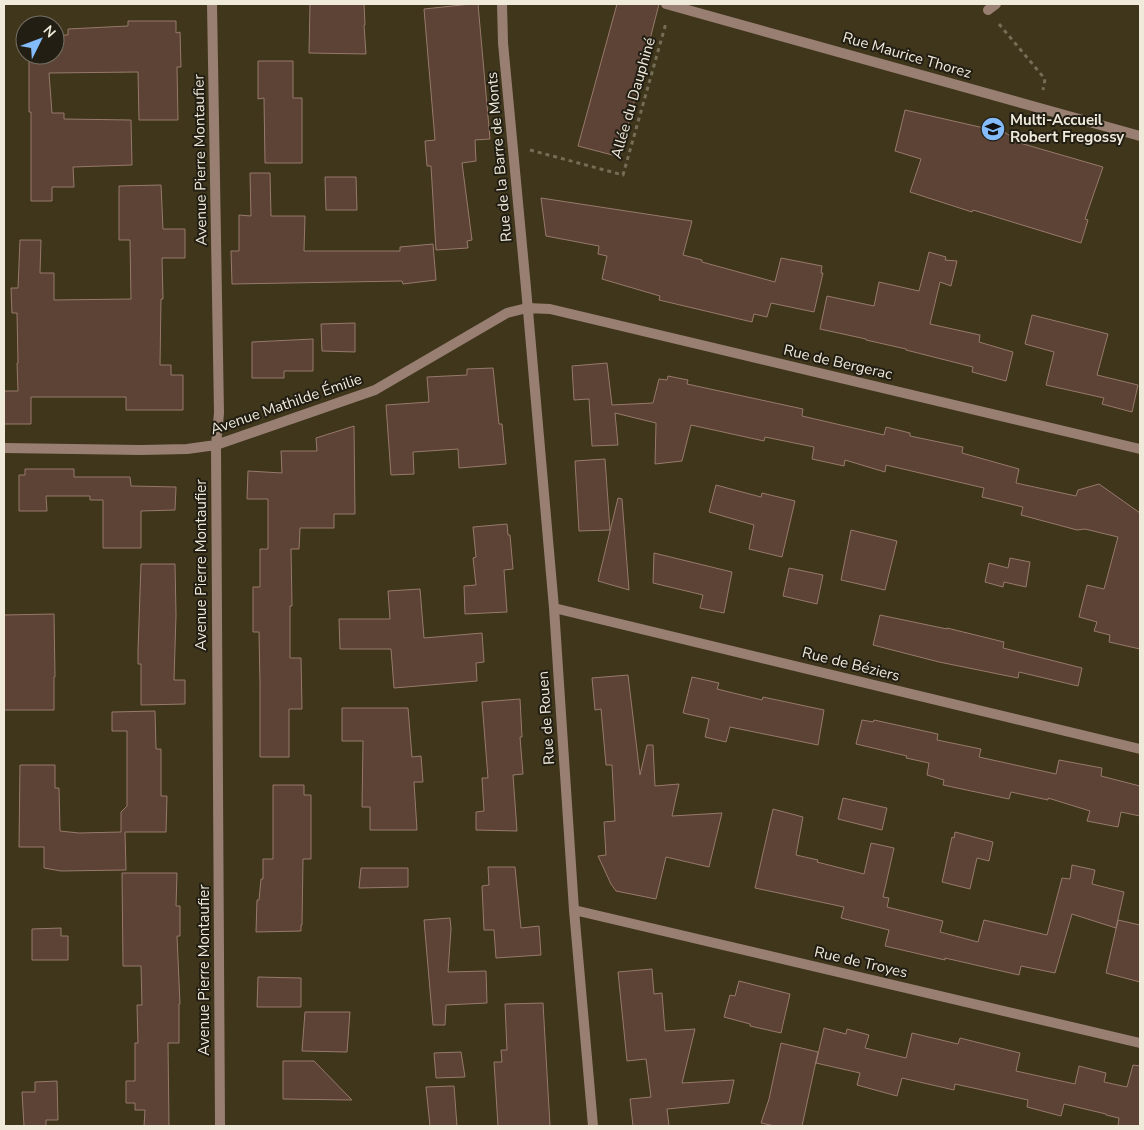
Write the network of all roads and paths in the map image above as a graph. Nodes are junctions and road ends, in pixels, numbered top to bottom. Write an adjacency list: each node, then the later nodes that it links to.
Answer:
1 (212, 4): 9 (street, Avenue Pierre Montaufier)
2 (502, 4): 7 (street, Rue de la Barre de Monts)
3 (669, 4): 5 (street, Rue Maurice Thorez); 7 (path, Allée du Dauphiné)
4 (992, 7): 5 (path)
5 (1039, 108): 6 (street, Rue Maurice Thorez)
6 (1140, 136)
7 (513, 145): 8 (street, Rue de la Barre de Monts)
8 (527, 308): 9 (street, Avenue Mathilde Émilie); 11 (street, Rue de Bergerac); 12 (street, Rue de Rouen)
9 (216, 445): 10 (street, Avenue Mathilde Émilie); 16 (street, Avenue Pierre Montaufier)
10 (4, 448)
11 (1140, 449)
12 (554, 608): 13 (street, Rue de Béziers); 14 (street, Rue de Rouen)
13 (1140, 749)
14 (574, 910): 15 (street, Rue de Troyes); 17 (street, Rue de Rouen)
15 (1140, 1043)
16 (220, 1126)
17 (593, 1126)

